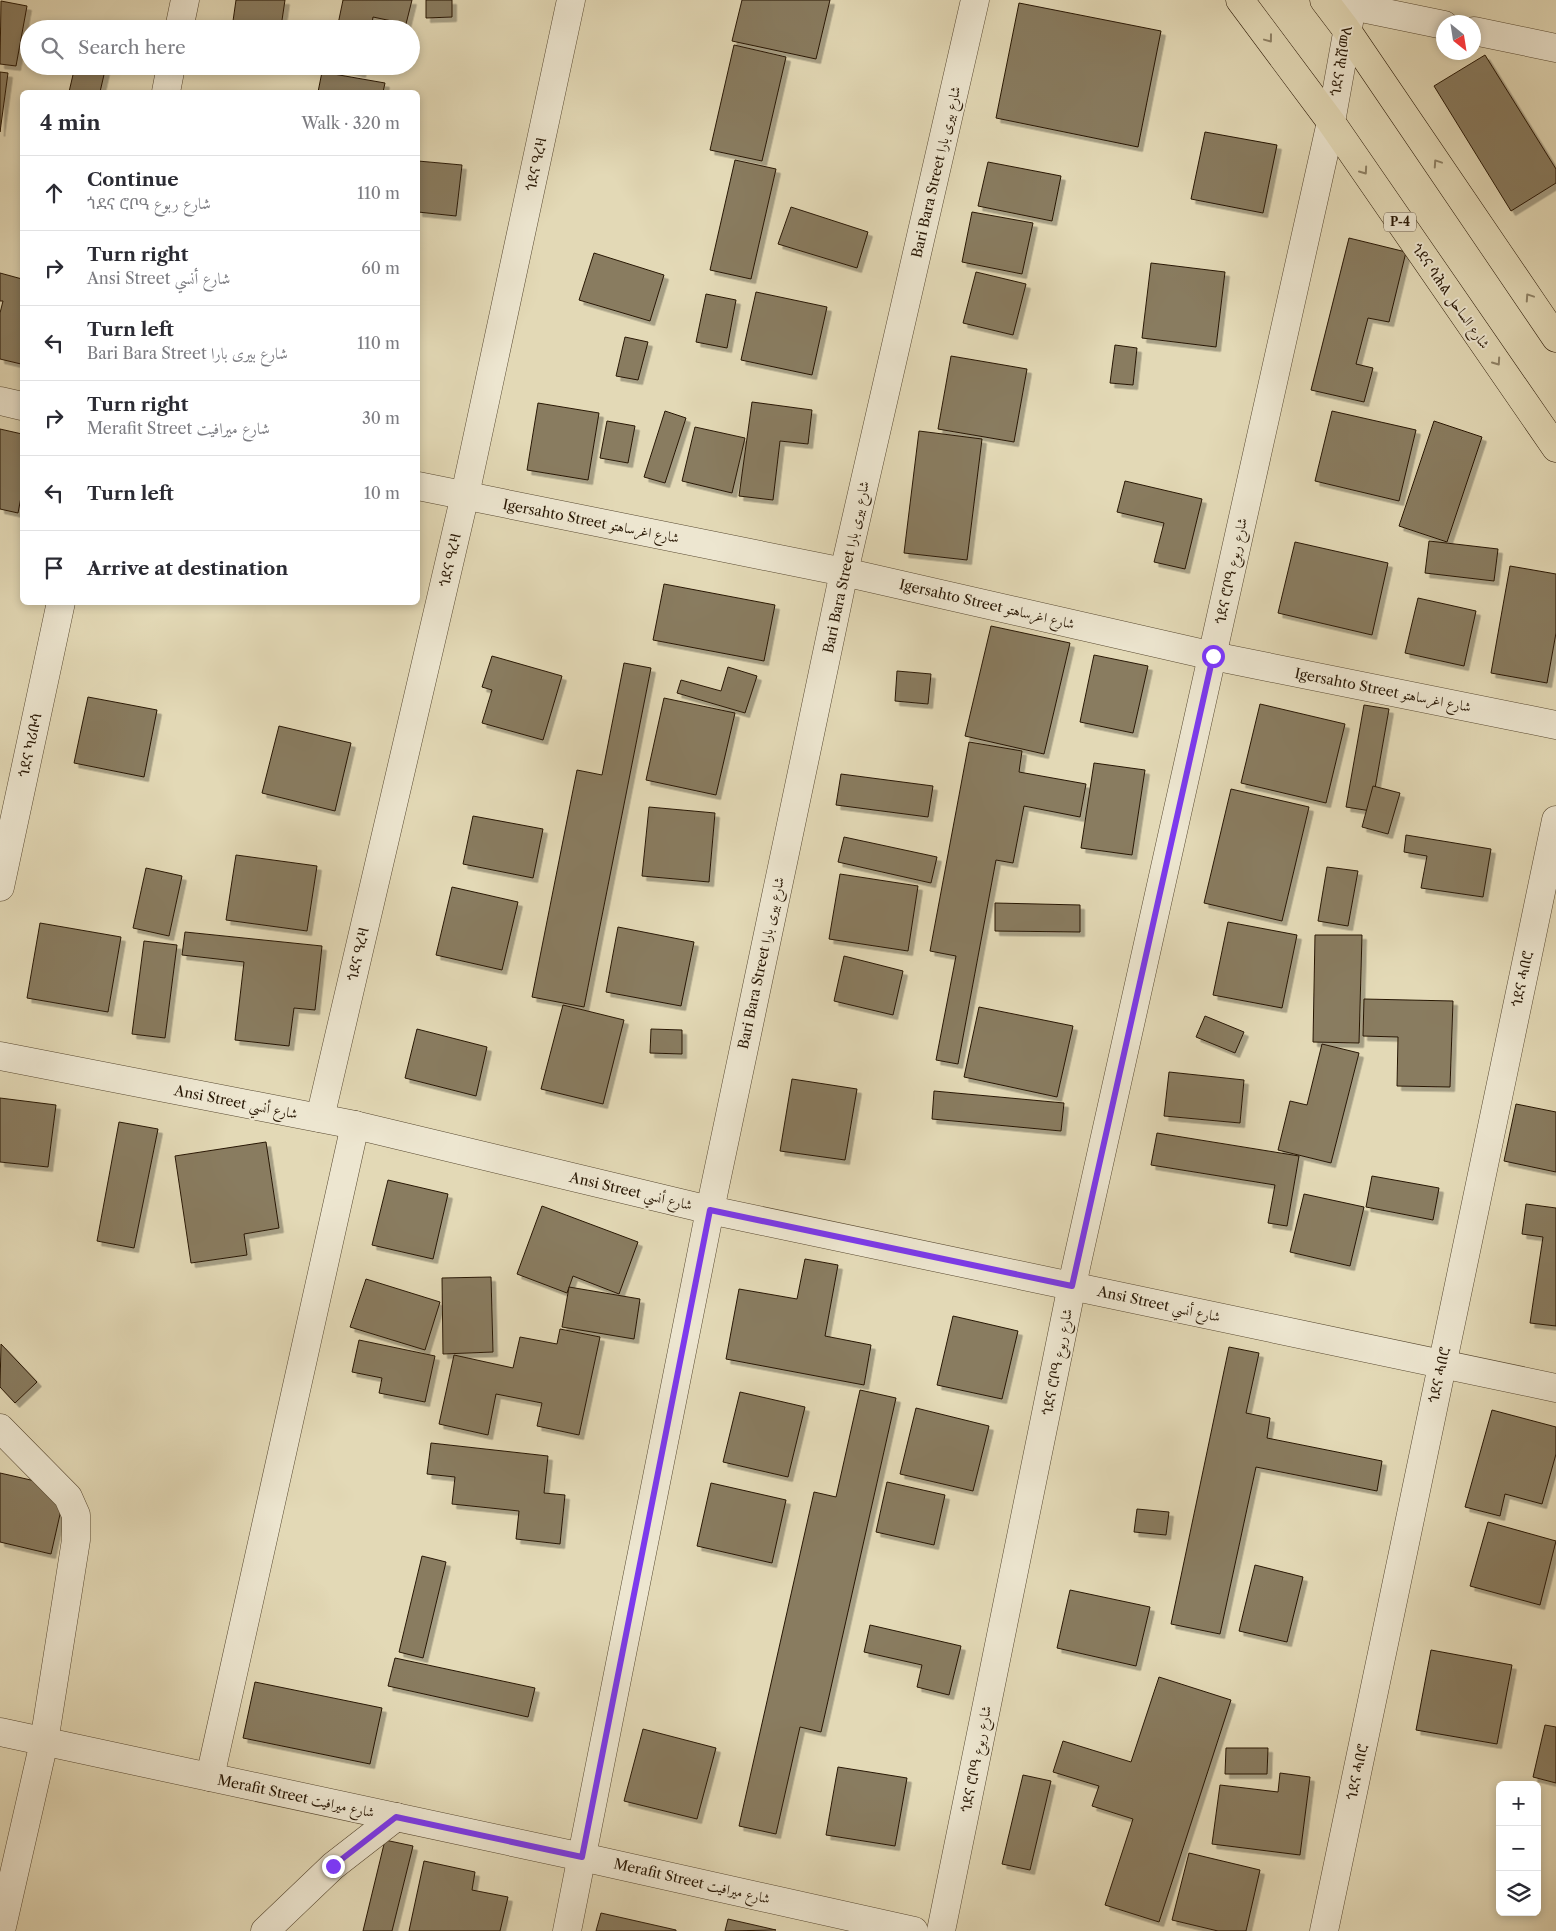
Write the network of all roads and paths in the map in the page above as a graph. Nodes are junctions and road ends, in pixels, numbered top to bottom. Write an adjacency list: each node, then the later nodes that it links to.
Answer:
1 (184, 0): 7 (street)
2 (572, 0): 19 (street, ጎደና ዓረዛ)
3 (975, 0): 20 (street, Bari Bara Street شارع بيرى بارا)
4 (1240, 0): 13 (highway, ጎደና ሳሕል شارع الساحل / P-4, one-way to 13)
5 (1324, 0): 6 (highway)
6 (1350, 12): 8 (street); 13 (street, ጎደና ሕሽመለ); 14 (highway, one-way to 6)
7 (181, 20)
8 (1436, 24)
9 (1481, 32): 10 (street)
10 (1556, 48)
11 (169, 75): 12 (street)
12 (166, 90)
13 (1331, 122): 17 (highway, ጎደና ሳሕል شارع الساحل / P-4, one-way to 17); 22 (street, ጎደና ሮቦዓ شارع ربوع)
14 (1556, 338)
15 (0, 401): 16 (street)
16 (20, 406)
17 (1556, 448)
18 (420, 486): 19 (street, Igersahto Street شارع اغرساهتو)
19 (465, 495): 20 (street, Igersahto Street شارع اغرساهتو); 27 (street, ጎደና ዓረዛ)
20 (844, 572): 22 (street, Igersahto Street شارع اغرساهتو); 29 (street, Bari Bara Street شارع بيرى بارا)
21 (60, 605): 25 (street, ጎደና ካሪቡሳ)
22 (1213, 656): 23 (street, Igersahto Street شارع اغرساهتو); 30 (street, ጎደና ሮቦዓ شارع ربوع)
23 (1556, 725)
24 (1556, 820): 31 (street, ጎደና ሓበሮ)
25 (0, 887)
26 (0, 1056): 27 (street, Ansi Street شارع أنسي)
27 (320, 1118): 28 (street, Ansi Street شارع أنسي)
28 (355, 1125): 29 (street, Ansi Street شارع أنسي); 36 (street)
29 (710, 1210): 30 (street, Ansi Street شارع أنسي); 38 (street, Bari Bara Street شارع بيرى بارا)
30 (1072, 1286): 31 (street, Ansi Street شارع أنسي); 43 (street, ጎደና ሮቦዓ شارع ربوع)
31 (1441, 1364): 32 (street, Ansi Street شارع أنسي); 44 (street, ጎደና ሓበሮ)
32 (1556, 1388)
33 (0, 1428): 35 (street)
34 (0, 1732): 35 (street, Merafit Street شارع ميرافيت)
35 (44, 1742): 36 (street, Merafit Street شارع ميرافيت); 39 (street)
36 (210, 1777): 37 (street, Merafit Street شارع ميرافيت)
37 (396, 1817): 38 (street, Merafit Street شارع ميرافيت); 40 (street)
38 (582, 1857): 41 (street, Bari Bara Street شارع بيرى بارا); 42 (street, Merafit Street شارع ميرافيت)
39 (1, 1931)
40 (265, 1931)
41 (567, 1931)
42 (914, 1931)
43 (941, 1931)
44 (1324, 1931)

